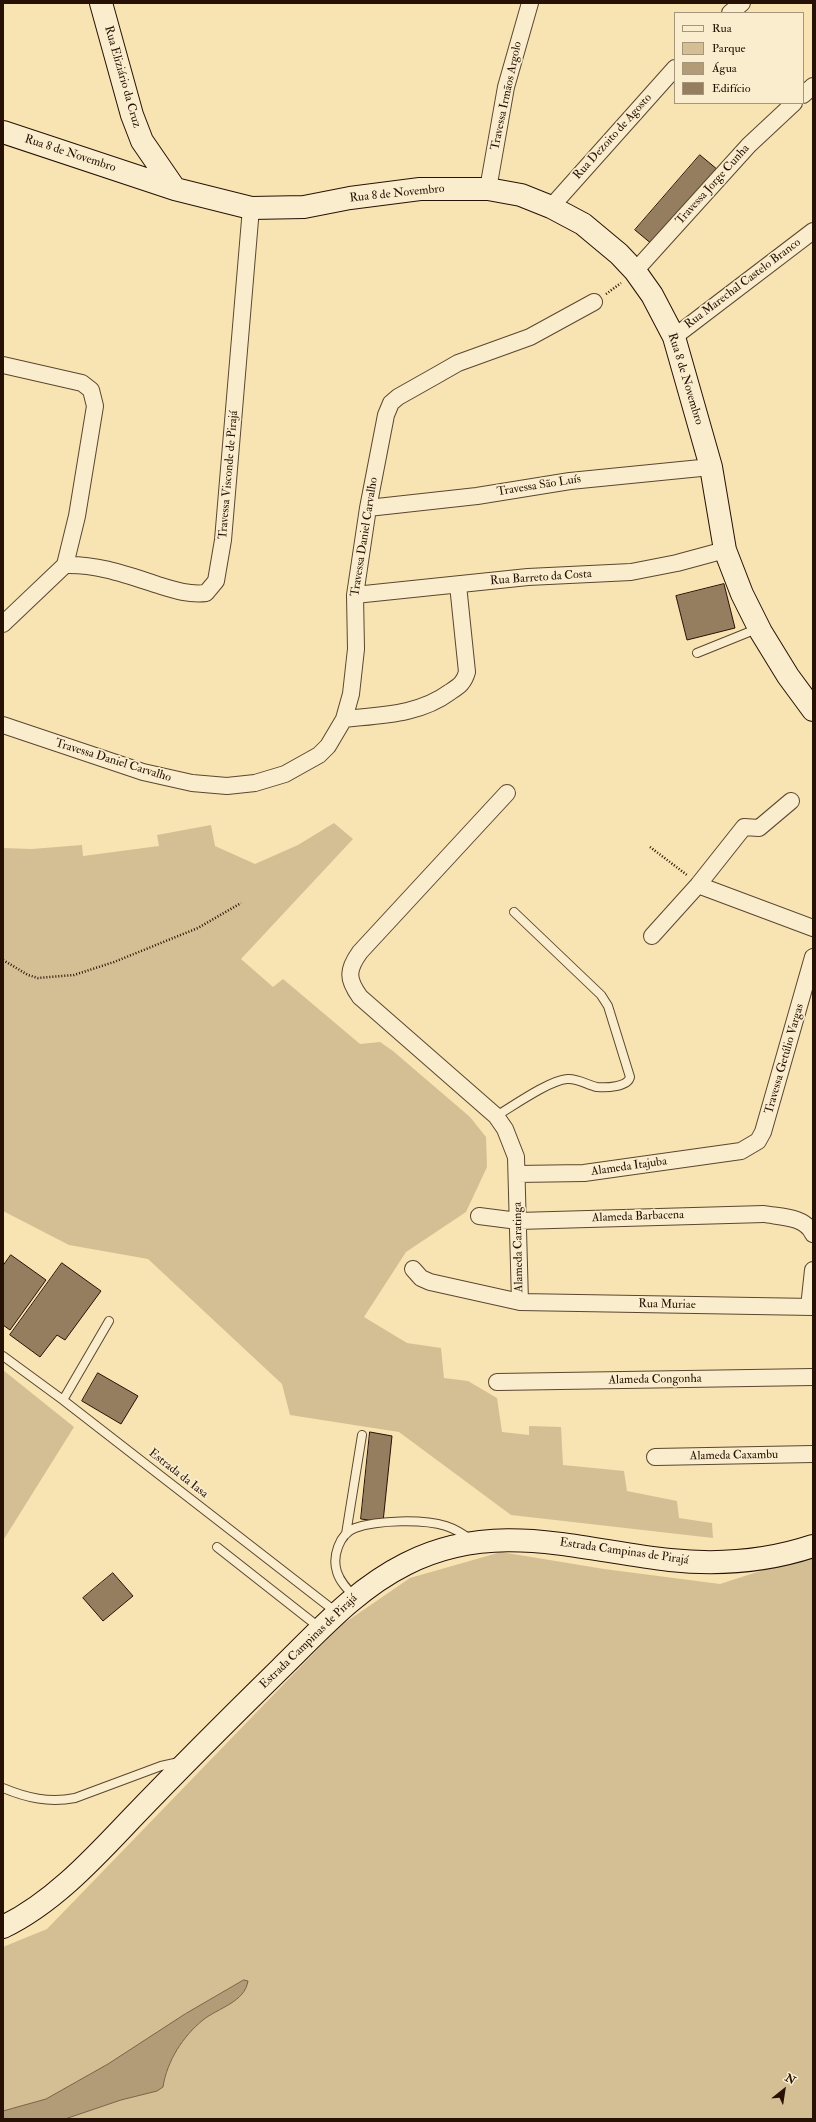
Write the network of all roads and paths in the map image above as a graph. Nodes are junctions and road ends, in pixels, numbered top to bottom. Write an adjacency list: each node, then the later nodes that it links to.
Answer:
1 (101, 3): 10 (main road, Rua Eliziário da Cruz)
2 (530, 3): 11 (street, Travessa Irmãos Argolo)
3 (742, 3): 4 (street)
4 (731, 12)
5 (674, 69): 12 (street, Rua Dezoito de Agosto)
6 (813, 86): 7 (street)
7 (804, 94)
8 (793, 104): 15 (street, Travessa Jorge Cunha)
9 (3, 132): 10 (main road, Rua 8 de Novembro)
10 (175, 189): 13 (main road, Rua 8 de Novembro)
11 (488, 189): 12 (main road, Rua 8 de Novembro); 13 (main road, Rua 8 de Novembro)
12 (551, 207): 15 (main road, Rua 8 de Novembro)
13 (251, 208): 22 (street, Travessa Visconde de Pirajá)
14 (813, 231): 17 (street, Rua Marechal Castelo Branco)
15 (635, 271): 16 (path); 17 (main road, Rua 8 de Novembro)
16 (594, 302): 20 (street, Travessa Daniel Carvalho)
17 (674, 337): 19 (main road, Rua 8 de Novembro)
18 (3, 365): 22 (street)
19 (711, 467): 20 (street, Travessa São Luís); 21 (main road, Rua 8 de Novembro)
20 (368, 508): 24 (street, Travessa Daniel Carvalho)
21 (725, 550): 23 (street, Rua Barreto da Costa); 26 (main road, Rua 8 de Novembro)
22 (66, 565): 25 (street)
23 (458, 585): 24 (street, Rua Barreto da Costa); 29 (street)
24 (355, 595): 29 (street, Travessa Daniel Carvalho)
25 (3, 624)
26 (759, 628): 27 (lane); 28 (main road, Rua 8 de Novembro)
27 (697, 653)
28 (813, 710)
29 (344, 719): 30 (street, Travessa Daniel Carvalho)
30 (3, 725)
31 (507, 793): 41 (street, Alameda Caratinga)
32 (791, 801): 34 (street)
33 (650, 847): 34 (path)
34 (698, 885): 37 (street); 38 (street)
35 (241, 903): 40 (path)
36 (514, 912): 41 (lane)
37 (813, 928)
38 (652, 936)
39 (813, 957): 42 (street, Travessa Getúlio Vargas)
40 (3, 960)
41 (496, 1116): 43 (street, Alameda Caratinga)
42 (741, 1151): 43 (street, Alameda Itajuba)
43 (517, 1174): 45 (street, Alameda Caratinga)
44 (479, 1216): 45 (street, Alameda Barbacena)
45 (518, 1221): 46 (street, Alameda Barbacena); 49 (street, Alameda Caratinga)
46 (813, 1234)
47 (413, 1269): 49 (street, Alameda Caratinga)
48 (813, 1270): 50 (street)
49 (520, 1302): 50 (street, Rua Muriae)
50 (811, 1307)
51 (109, 1321): 55 (lane)
52 (3, 1356): 55 (lane, Estrada da Iasa)
53 (813, 1377): 54 (street, Alameda Congonha)
54 (497, 1382)
55 (63, 1400): 64 (lane, Estrada da Iasa)
56 (362, 1435): 59 (lane)
57 (813, 1454): 58 (street, Alameda Caxambu)
58 (655, 1457)
59 (346, 1534): 60 (lane); 63 (lane)
60 (476, 1543): 62 (main road, Estrada Campinas de Pirajá); 63 (main road, Estrada Campinas de Pirajá)
61 (217, 1546): 65 (lane)
62 (813, 1546)
63 (354, 1597): 64 (main road, Estrada Campinas de Pirajá)
64 (336, 1612): 65 (main road, Estrada Campinas de Pirajá)
65 (320, 1629): 66 (main road, Estrada Campinas de Pirajá)
66 (187, 1760): 67 (lane); 68 (main road, Estrada Campinas de Pirajá)
67 (3, 1788)
68 (3, 1927)

